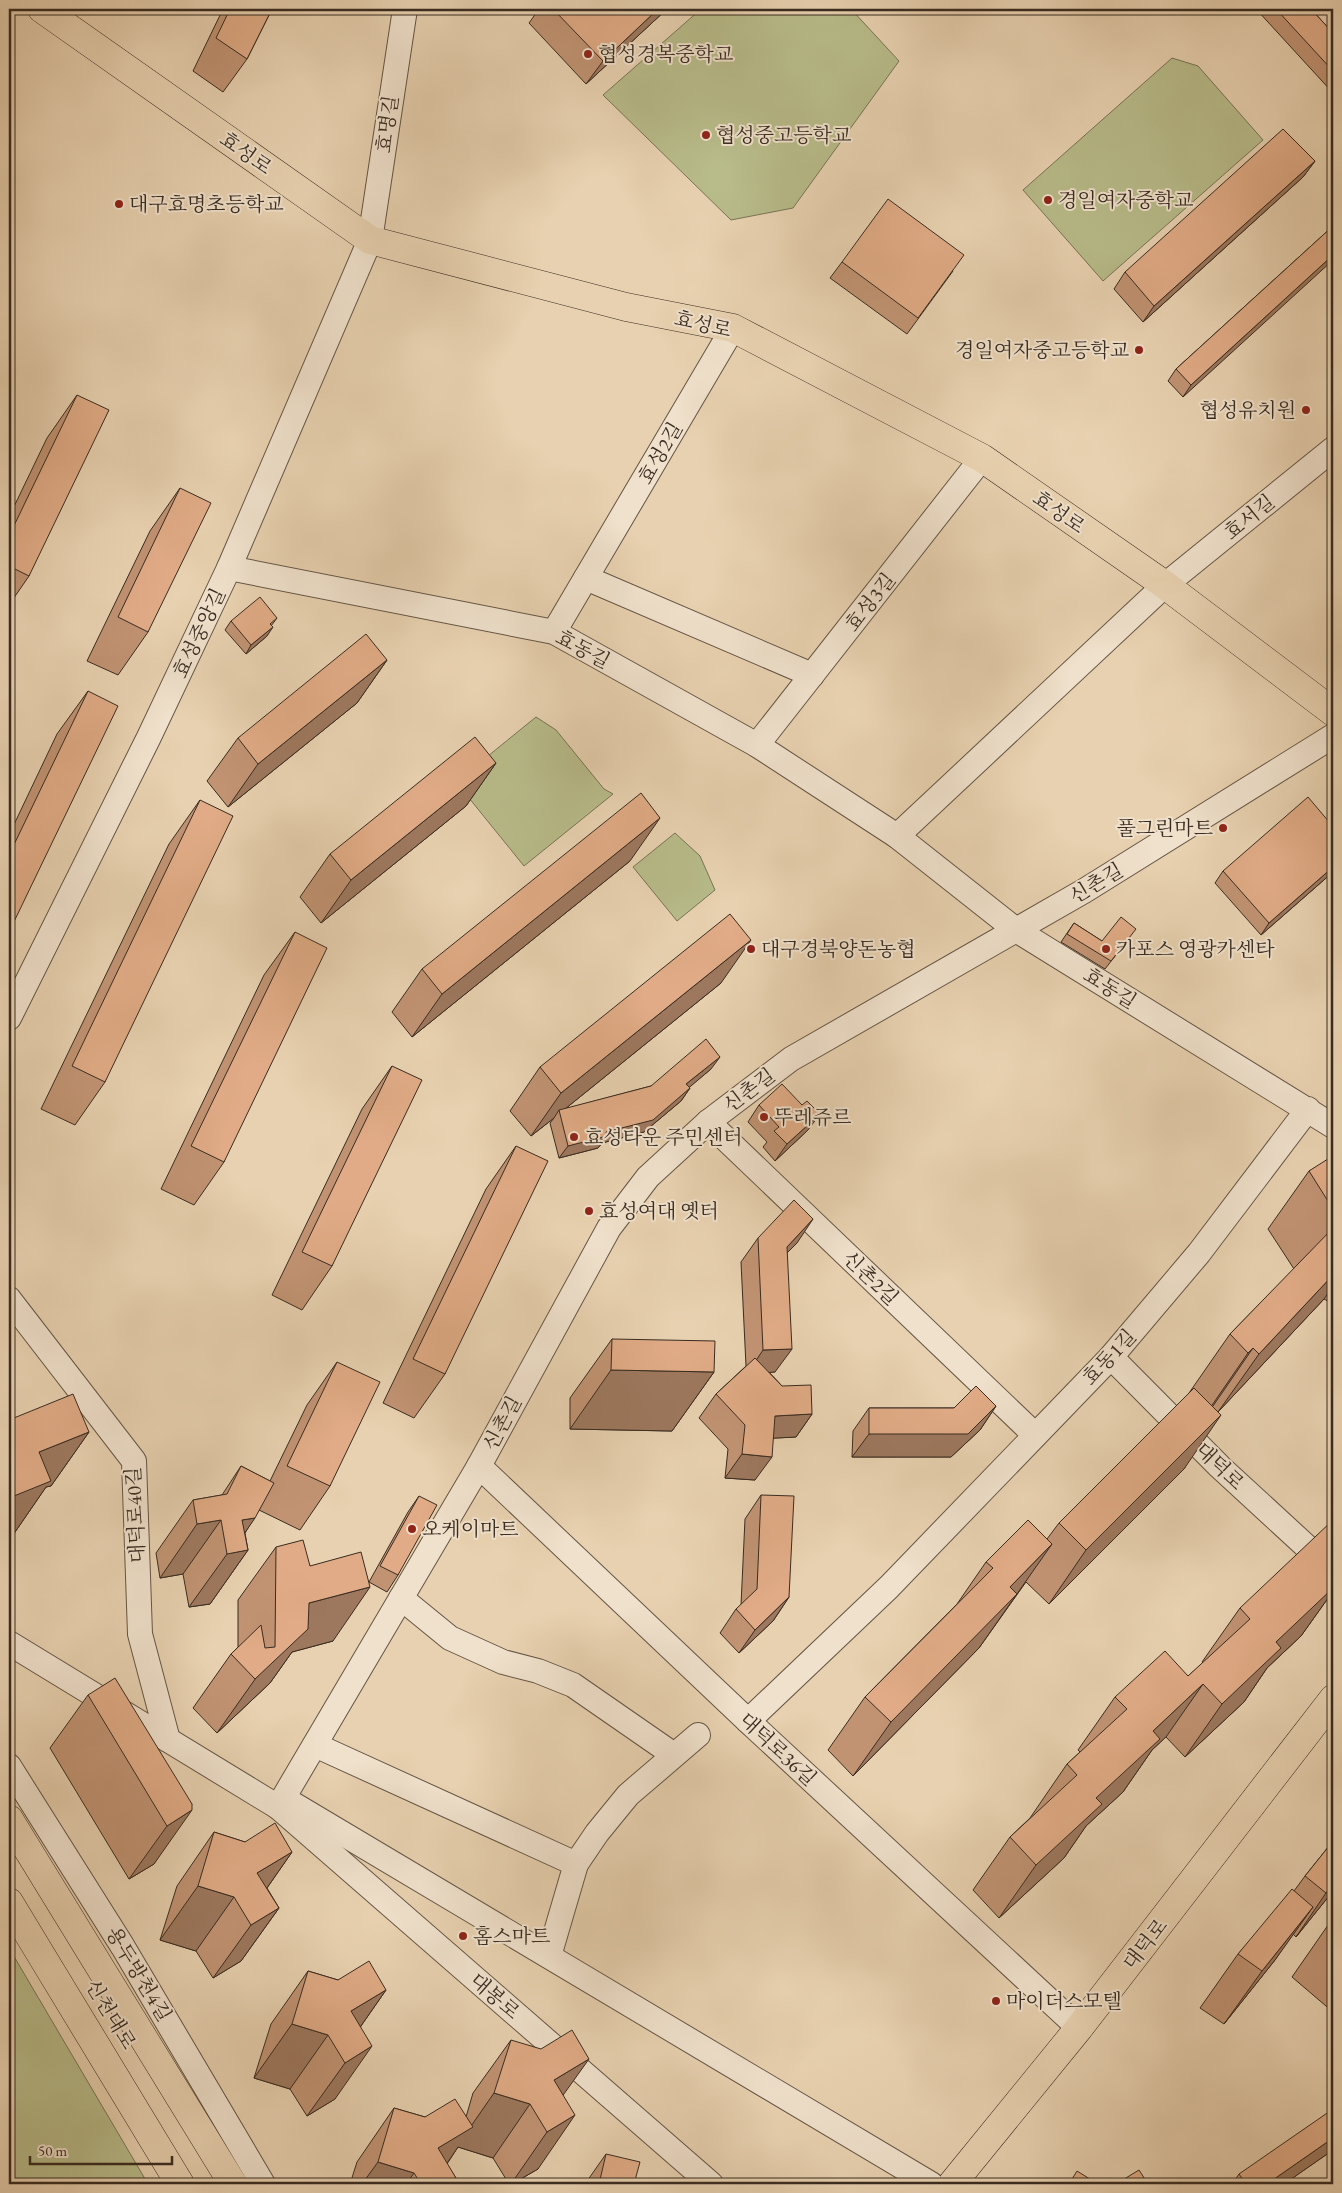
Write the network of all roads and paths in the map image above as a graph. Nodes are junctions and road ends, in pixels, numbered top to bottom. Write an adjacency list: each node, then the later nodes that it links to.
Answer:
1 (42, 9): 3 (main road, 효성로)
2 (405, 9): 3 (street, 효명길)
3 (370, 240): 4 (main road, 효성로); 7 (street, 효성중앙길)
4 (733, 328): 6 (main road, 효성로); 8 (street, 효성2길)
5 (1333, 449): 9 (street, 효서길)
6 (982, 458): 9 (main road, 효성로); 11 (street, 효성3길)
7 (229, 568): 10 (street, 효동길); 17 (street, 효성중앙길)
8 (586, 578): 10 (street, 효성2길); 11 (street)
9 (1165, 585): 12 (main road, 효성로); 15 (street)
10 (554, 632): 14 (street, 효동길)
11 (812, 675): 14 (street, 효성3길)
12 (1333, 712)
13 (1333, 736): 16 (street, 신촌길)
14 (757, 745): 15 (street, 효동길)
15 (896, 836): 16 (street, 효동길)
16 (1016, 930): 18 (street, 효동길); 19 (street, 신촌길)
17 (9, 1018)
18 (1308, 1110): 20 (street, 효동길); 22 (street, 효동1길)
19 (708, 1122): 23 (street, 신촌2길); 24 (street, 신촌길)
20 (1333, 1126)
21 (9, 1299): 31 (street, 대덕로40길)
22 (1111, 1357): 23 (street, 효동1길); 25 (street, 대덕로)
23 (1035, 1435): 29 (street, 효동1길)
24 (479, 1466): 26 (street, 신촌길); 29 (street, 대덕로36길)
25 (1333, 1571)
26 (401, 1598): 32 (street, 신촌길); 33 (street)
27 (9, 1643): 31 (street)
28 (1333, 1699): 42 (main road, 대덕로)
29 (748, 1721): 42 (street, 대덕로36길)
30 (698, 1735): 33 (street)
31 (168, 1740): 35 (street)
32 (315, 1745): 35 (street, 신촌길); 39 (street)
33 (674, 1755): 39 (street)
34 (9, 1766): 47 (street, 용두방천4길)
35 (281, 1802): 41 (street); 48 (street, 대봉로)
36 (9, 1818): 46 (main road)
37 (9, 1839): 38 (main road, 신천대로)
38 (16, 1855): 45 (main road, 신천대로)
39 (576, 1864): 41 (street)
40 (9, 1904): 43 (main road); 44 (main road, 신천대로)
41 (549, 1956): 49 (street)
42 (1079, 2028): 50 (main road, 대덕로)
43 (158, 2184)
44 (180, 2184)
45 (211, 2184)
46 (233, 2184)
47 (263, 2184)
48 (711, 2184)
49 (931, 2184)
50 (952, 2184)

